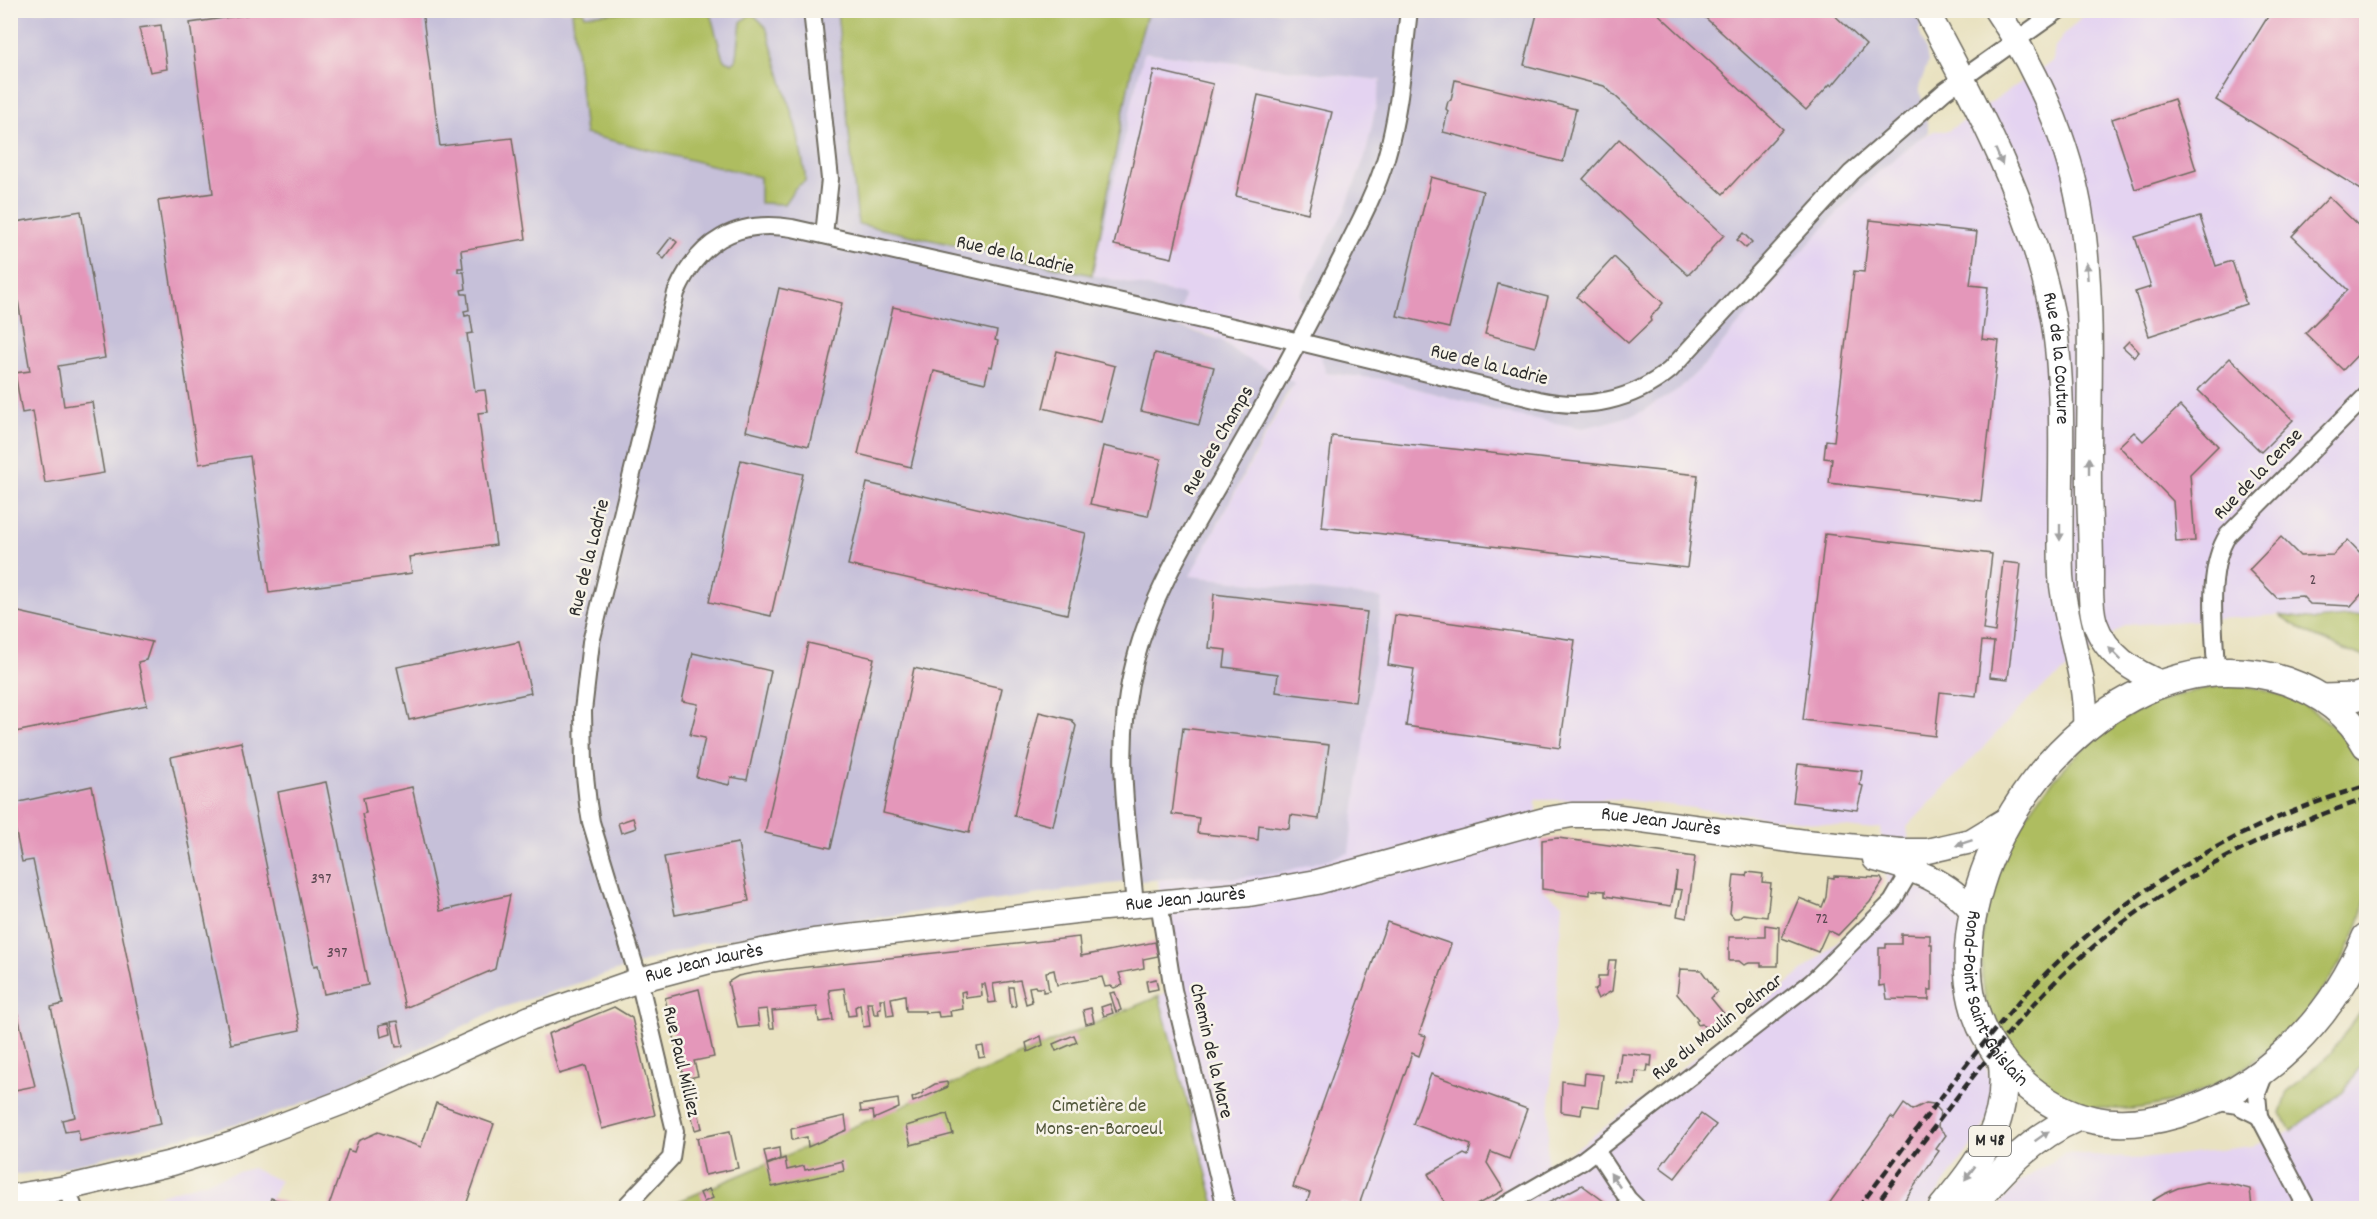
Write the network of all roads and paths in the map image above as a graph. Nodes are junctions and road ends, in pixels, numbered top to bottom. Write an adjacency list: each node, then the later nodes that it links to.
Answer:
1 (812, 10): 8 (street)
2 (1409, 10): 9 (street, Rue des Champs)
3 (1926, 10): 7 (street, Rue de la Couture)
4 (1996, 10): 6 (street, Rue de la Couture)
5 (2059, 10): 6 (street, Rue de la Ladrie)
6 (2016, 41): 7 (street, Rue de la Ladrie); 12 (street, Rue de la Couture, one-way to 6)
7 (1953, 84): 9 (street, Rue de la Ladrie); 15 (street, Rue de la Couture, one-way to 15)
8 (824, 235): 9 (street, Rue de la Ladrie); 24 (street, Rue de la Ladrie)
9 (1300, 342): 21 (street, Rue des Champs)
10 (2367, 396): 11 (street, Rue de la Cense)
11 (2217, 672): 12 (main road, Rond-Point Saint-Ghislain); 14 (main road, Rond-Point Saint-Ghislain)
12 (2164, 684): 15 (main road, Rond-Point Saint-Ghislain)
13 (2367, 694): 14 (main road)
14 (2324, 698): 16 (main road, Rond-Point Saint-Ghislain)
15 (2085, 729): 17 (main road, Rond-Point Saint-Ghislain)
16 (2367, 744)
17 (2009, 818): 19 (street, Rue Jean Jaurès, one-way to 19); 22 (main road, Rond-Point Saint-Ghislain)
18 (1805, 842): 19 (street, Rue Jean Jaurès); 20 (street, Rue Jean Jaurès); 21 (street, Rue Jean Jaurès)
19 (1934, 849): 20 (street, Rue du Moulin Delmar)
20 (1911, 869): 22 (street, Rue Jean Jaurès); 30 (street, Rue du Moulin Delmar)
21 (1147, 903): 24 (street, Rue Jean Jaurès); 34 (street, Chemin de la Mare)
22 (1973, 912): 25 (main road, Rond-Point Saint-Ghislain)
23 (2367, 937): 26 (main road, Rond-Point Saint-Ghislain)
24 (639, 980): 32 (street, Rue Jean Jaurès); 33 (street, Rue Paul Milliez)
25 (2002, 1060): 29 (main road, Rond-Point Saint-Ghislain); 37 (main road, M 48, one-way to 37)
26 (2268, 1067): 27 (main road, Rond-Point Saint-Ghislain); 28 (street)
27 (2213, 1101): 28 (street); 29 (main road, Rond-Point Saint-Ghislain)
28 (2259, 1116): 39 (street)
29 (2078, 1117): 38 (main road, M 48, one-way to 29)
30 (1596, 1150): 35 (street, Rue du Moulin Delmar); 36 (street, one-way to 30)
31 (10, 1197): 32 (street, Rue Jean Jaurès)
32 (70, 1198)
33 (624, 1209)
34 (1226, 1209)
35 (1500, 1209)
36 (1637, 1209)
37 (1942, 1209)
38 (1970, 1209)
39 (2307, 1209)

